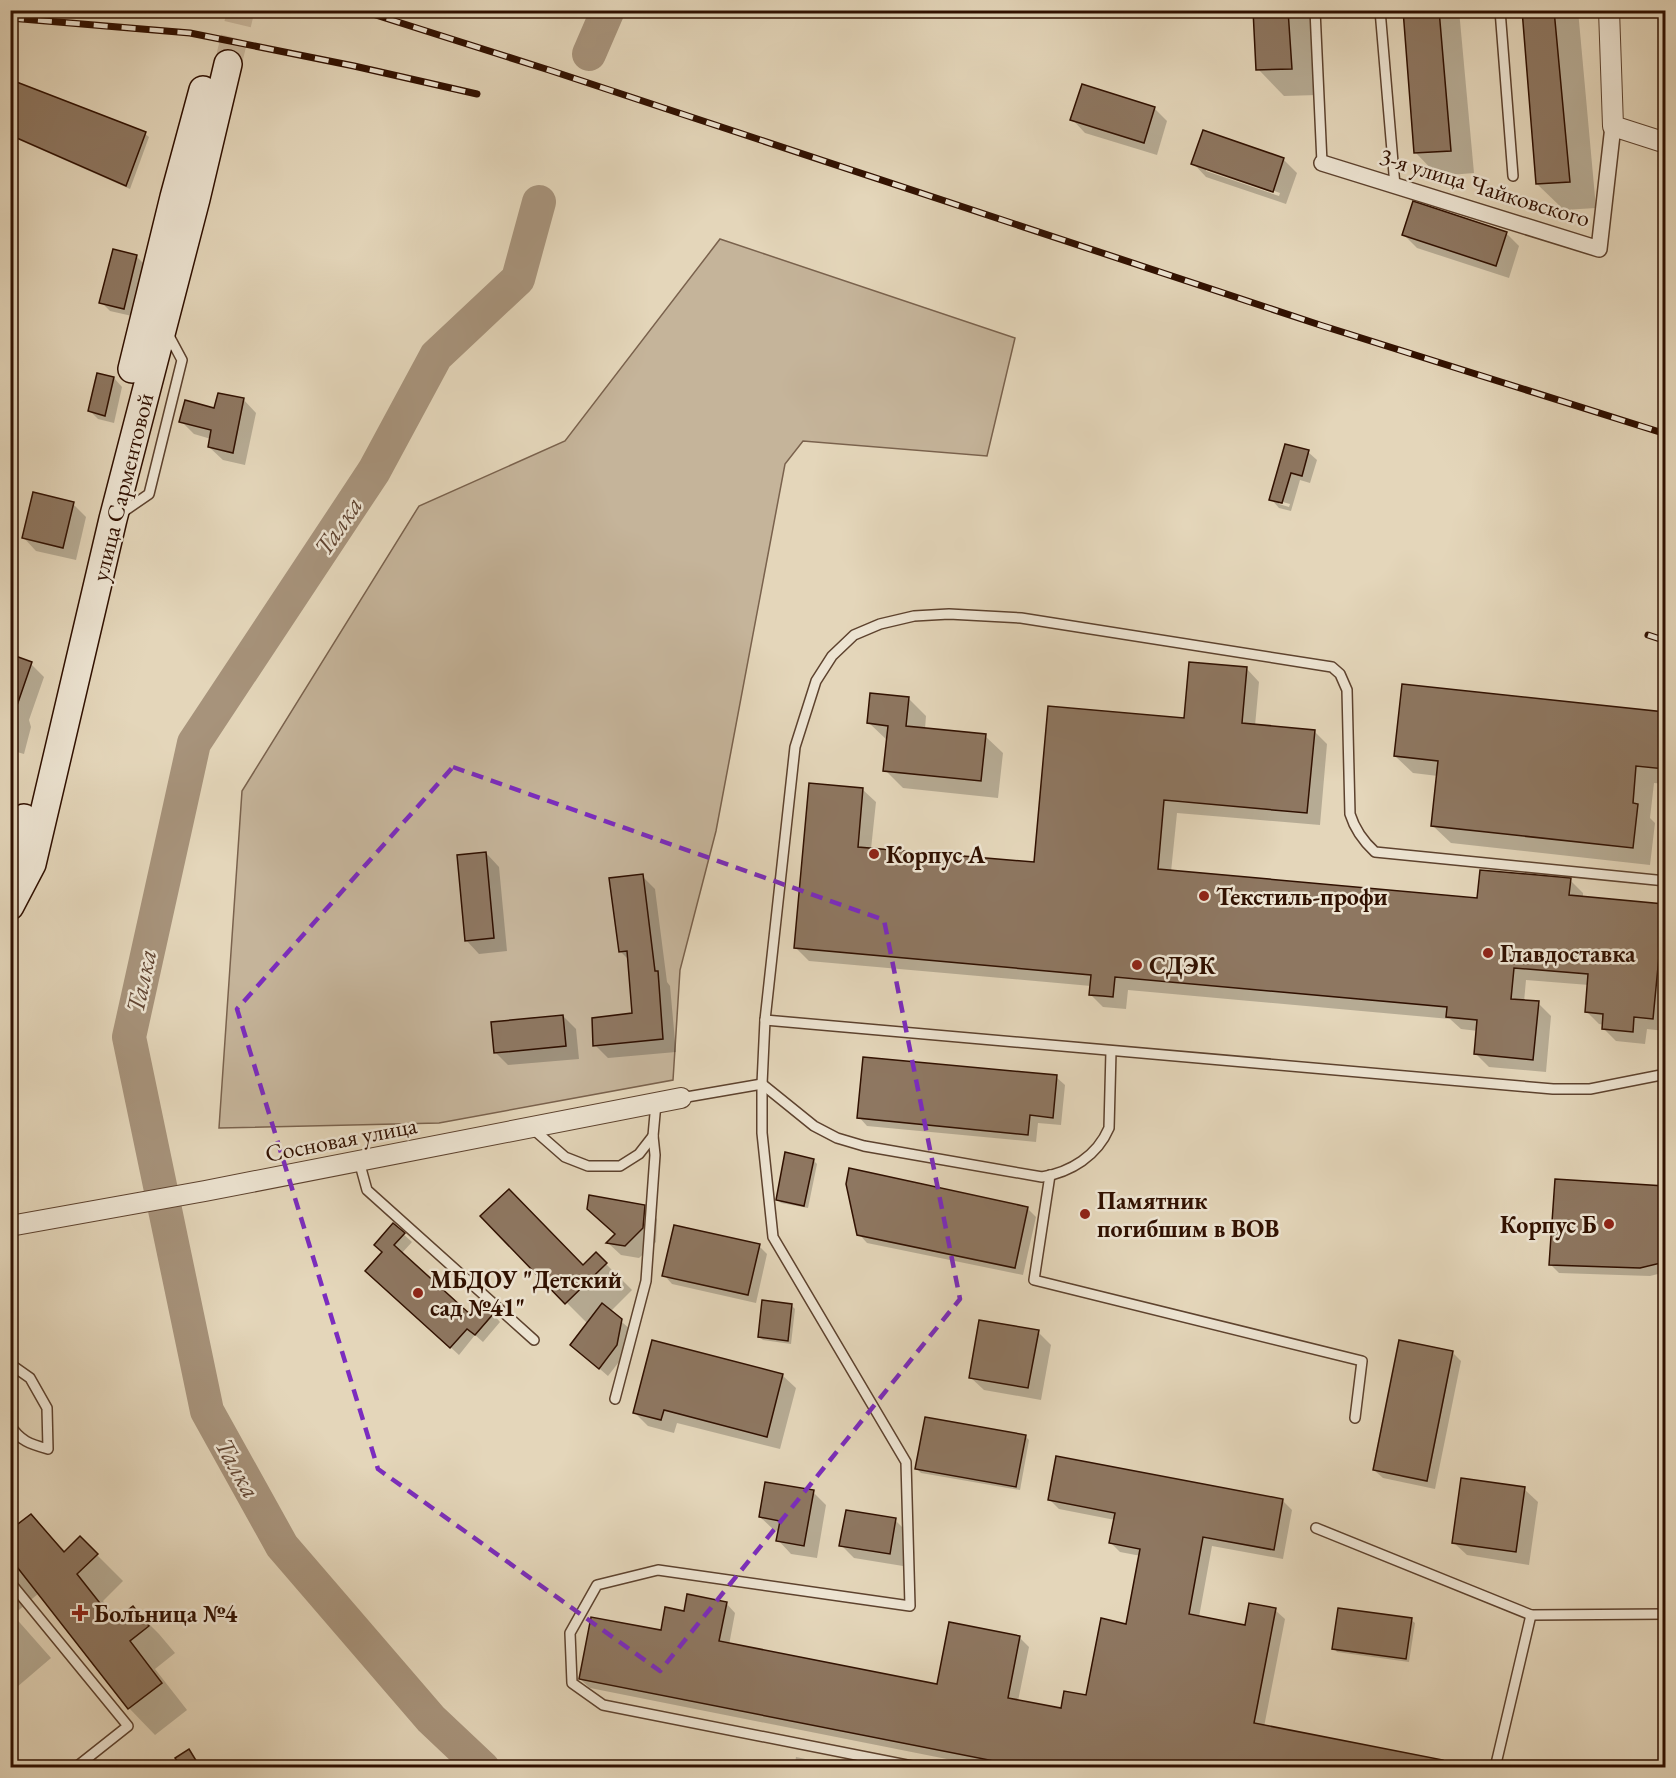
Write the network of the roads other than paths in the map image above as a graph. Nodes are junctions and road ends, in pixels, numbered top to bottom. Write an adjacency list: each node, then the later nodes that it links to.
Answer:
1 (1315, 10): 8 (lane)
2 (1380, 10): 10 (lane)
3 (1500, 10): 9 (lane)
4 (1609, 10): 6 (street)
5 (220, 62): 11 (main road, улица Сарментовой)
6 (1613, 126): 7 (street); 10 (street, 3-я улица Чайковского)
7 (1665, 143)
8 (1322, 163): 10 (street, 3-я улица Чайковского)
9 (1513, 176)
10 (1395, 186)
11 (185, 198): 12 (main road, улица Сарментовой); 14 (main road, улица Сарментовой)
12 (10, 859)
13 (1665, 881): 15 (lane)
14 (10, 906)
15 (765, 1020): 16 (lane); 18 (lane)
16 (1111, 1051): 17 (lane); 24 (lane)
17 (1665, 1074)
18 (762, 1084): 19 (lane); 24 (lane); 36 (lane)
19 (681, 1098): 20 (street, Сосновая улица)
20 (656, 1103): 21 (street, Сосновая улица); 22 (lane)
21 (531, 1127): 22 (lane); 23 (street, Сосновая улица)
22 (653, 1136): 28 (lane)
23 (359, 1161): 25 (street, Сосновая улица); 26 (lane)
24 (1050, 1175): 29 (lane)
25 (10, 1226)
26 (534, 1340)
27 (11, 1364): 30 (lane)
28 (615, 1399)
29 (1355, 1418)
30 (10, 1425)
31 (1316, 1528): 34 (lane)
32 (10, 1582): 35 (lane)
33 (1665, 1614): 34 (lane)
34 (1531, 1615): 37 (lane)
35 (75, 1767)
36 (922, 1767)
37 (1495, 1767)

